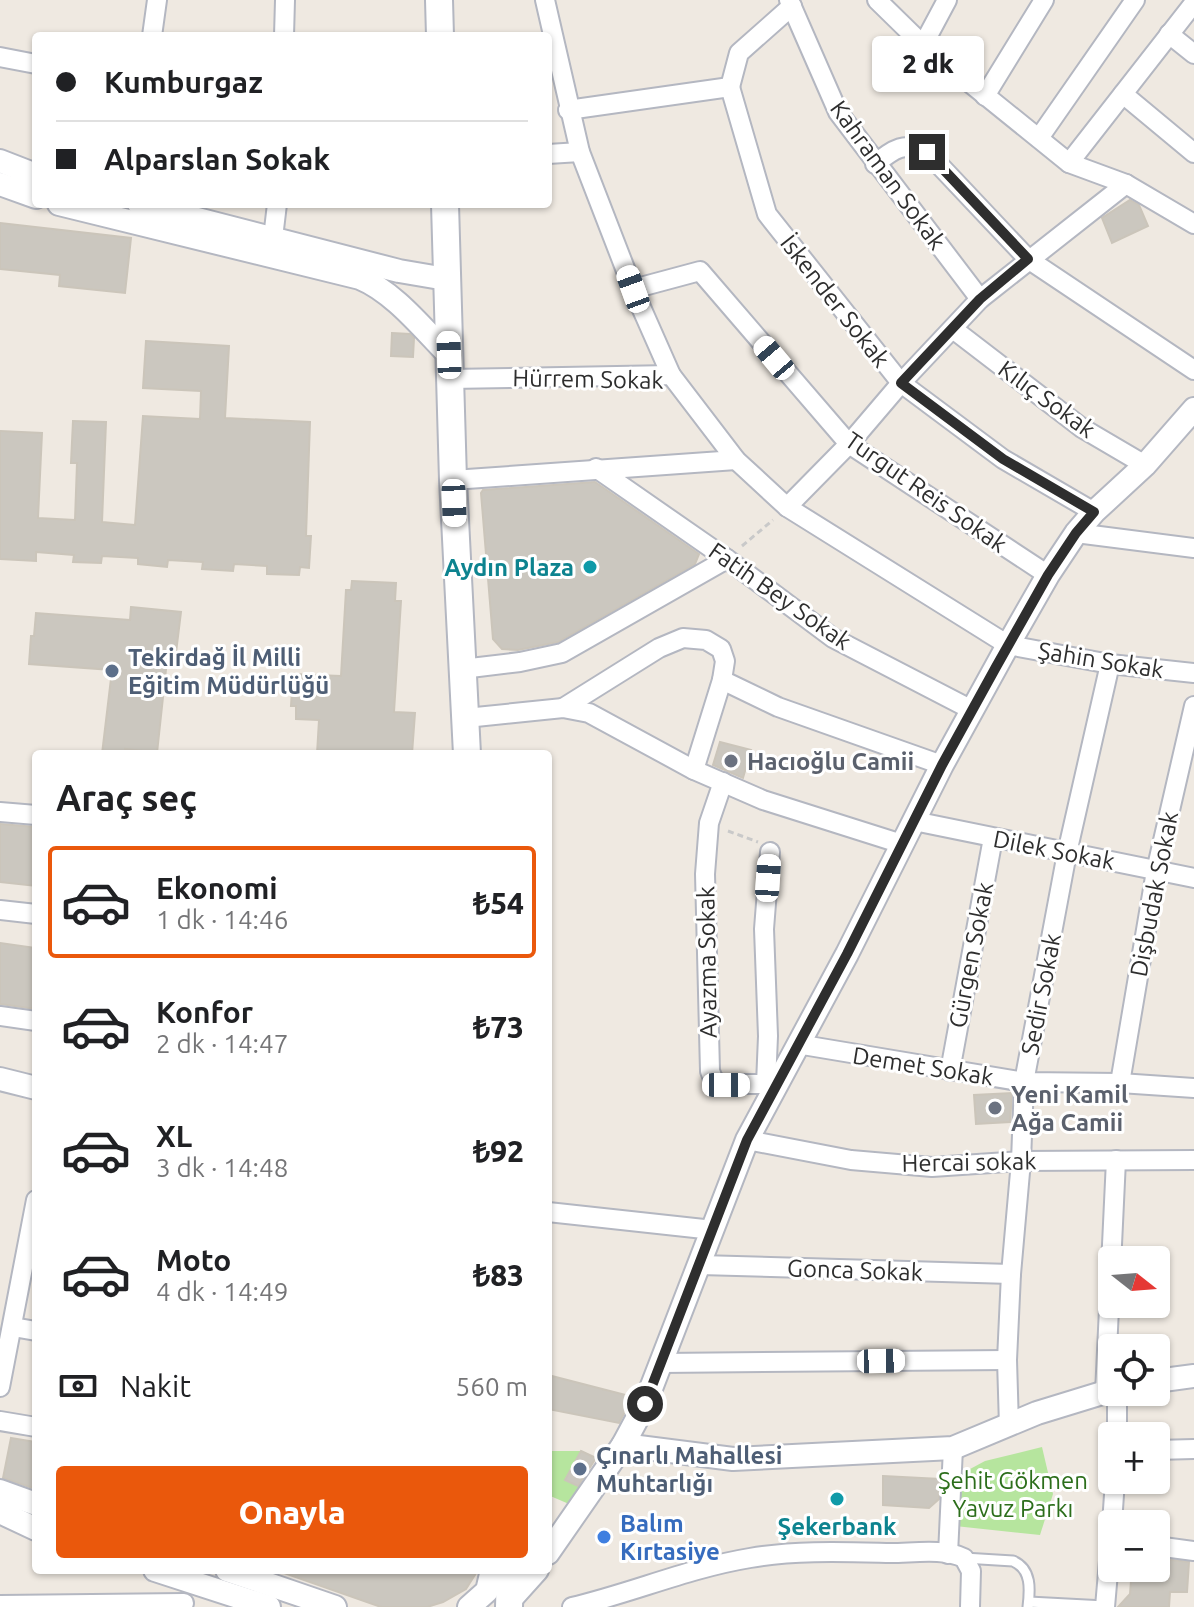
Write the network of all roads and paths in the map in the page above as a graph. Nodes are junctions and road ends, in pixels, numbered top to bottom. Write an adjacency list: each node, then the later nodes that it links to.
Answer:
1 (157, 0): 11 (street)
2 (285, 0): 12 (street)
3 (439, 0): 13 (main road)
4 (545, 0): 14 (street)
5 (877, 0): 17 (street)
6 (947, 0): 17 (street)
7 (1044, 0): 23 (street)
8 (1135, 0): 25 (street)
9 (790, 3): 21 (street); 31 (street, Kahraman Sokak)
10 (1194, 3): 16 (street)
11 (153, 32)
12 (284, 32)
13 (440, 32)
14 (552, 32)
15 (552, 33): 24 (street)
16 (1169, 34): 18 (street); 22 (street)
17 (923, 45): 23 (street)
18 (1194, 54)
19 (0, 57): 20 (street)
20 (32, 63)
21 (730, 87): 24 (street); 51 (street, İskender Sokak)
22 (1123, 94): 27 (street); 30 (street)
23 (985, 96): 25 (street)
24 (568, 110): 26 (street)
25 (1039, 138): 30 (street)
26 (580, 152): 28 (street); 45 (street)
27 (1194, 153)
28 (552, 154)
29 (0, 161): 32 (street)
30 (1069, 163): 34 (street)
31 (875, 164): 43 (street); 46 (street, Kahraman Sokak)
32 (32, 173)
33 (0, 184): 35 (street)
34 (1126, 184): 41 (street); 43 (street)
35 (32, 196)
36 (94, 208): 40 (street)
37 (151, 208): 42 (street)
38 (276, 208): 42 (street)
39 (445, 208): 44 (main road)
40 (120, 211): 42 (street)
41 (1194, 224)
42 (271, 247): 44 (street); 48 (street)
43 (1028, 259): 46 (street); 49 (street)
44 (446, 279): 48 (main road)
45 (633, 289): 50 (street); 53 (street, Turgut Reis Sokak)
46 (980, 299): 47 (street)
47 (953, 329): 51 (street); 55 (street, Kılıç Sokak)
48 (450, 367): 50 (street, Hürrem Sokak); 57 (main road)
49 (1194, 370)
50 (671, 375): 54 (street, Hürrem Sokak)
51 (901, 383): 53 (street); 59 (street, İskender Sokak)
52 (1193, 411): 55 (street)
53 (849, 444): 58 (street); 63 (street, Turgut Reis Sokak)
54 (736, 460): 56 (street); 58 (street, Hürrem Sokak)
55 (1145, 465): 59 (street)
56 (596, 468): 57 (street); 62 (street, Fatih Bey Sokak)
57 (453, 480): 66 (main road)
58 (787, 507): 62 (path); 64 (street, Hürrem Sokak)
59 (1094, 512): 60 (street)
60 (1076, 533): 61 (street); 63 (street)
61 (1194, 548)
62 (727, 559): 66 (street); 71 (street, Fatih Bey Sokak)
63 (1048, 575): 64 (street)
64 (1008, 645): 65 (street, Şahin Sokak); 71 (street)
65 (1110, 664): 67 (street, Şahin Sokak); 84 (street, Sedir Sokak)
66 (462, 669): 72 (main road)
67 (1194, 673)
68 (722, 680): 70 (street); 74 (street); 75 (street)
69 (1194, 706): 85 (street, Dişbudak Sokak)
70 (563, 708): 72 (street); 75 (street)
71 (972, 710): 74 (street)
72 (466, 718): 73 (main road)
73 (467, 750)
74 (942, 765): 79 (street)
75 (694, 770): 76 (street)
76 (723, 782): 80 (street, Ayazma Sokak); 82 (street)
77 (0, 812): 78 (street)
78 (32, 815)
79 (914, 821): 81 (street, Dilek Sokak); 82 (street)
80 (709, 823): 83 (path); 97 (street, Ayazma Sokak)
81 (993, 838): 84 (street, Dilek Sokak); 92 (street, Gürgen Sokak)
82 (902, 844): 91 (street)
83 (770, 852): 97 (street)
84 (1067, 853): 85 (street, Dilek Sokak); 94 (street, Sedir Sokak)
85 (1156, 871): 86 (street, Dilek Sokak); 95 (street, Dişbudak Sokak)
86 (1194, 878)
87 (0, 910): 88 (street)
88 (32, 914)
89 (0, 1016): 90 (street)
90 (32, 1020)
91 (797, 1044): 92 (street, Demet Sokak); 97 (street)
92 (950, 1071): 94 (street, Demet Sokak)
93 (0, 1079): 96 (street)
94 (1024, 1082): 95 (street, Demet Sokak); 102 (street, Sedir Sokak)
95 (1120, 1083): 98 (street, Demet Sokak)
96 (32, 1087)
97 (769, 1088): 99 (street)
98 (1194, 1088)
99 (747, 1140): 102 (street, Hercai sokak); 105 (street)
100 (1116, 1160): 101 (street, Hercai sokak); 102 (street, Hercai sokak); 110 (street)
101 (1194, 1160)
102 (1021, 1161): 107 (street, Sedir Sokak)
103 (552, 1212): 105 (street)
104 (32, 1222): 108 (street)
105 (713, 1230): 106 (street)
106 (700, 1265): 107 (street, Gonca Sokak); 112 (street)
107 (1011, 1274): 111 (street, Sedir Sokak)
108 (13, 1327): 109 (street); 115 (street)
109 (32, 1330)
110 (1112, 1334)
111 (1007, 1360): 112 (street); 119 (street, Sedir Sokak)
112 (661, 1363): 120 (street)
113 (1194, 1376): 114 (street)
114 (1170, 1379)
115 (0, 1387)
116 (1098, 1396): 119 (street)
117 (0, 1421): 118 (street)
118 (32, 1426)
119 (1009, 1426): 121 (street)
120 (623, 1445): 121 (street); 128 (street)
121 (953, 1448): 131 (street)
122 (1194, 1449): 123 (street)
123 (1170, 1450)
124 (0, 1491): 125 (street)
125 (32, 1503)
126 (0, 1512): 127 (street)
127 (32, 1527)
128 (552, 1547)
129 (1170, 1548): 130 (street)
130 (1194, 1551)
131 (956, 1556): 140 (street); 141 (lane); 151 (street)
132 (161, 1574): 139 (street)
133 (239, 1574): 147 (street)
134 (492, 1574): 148 (street)
135 (495, 1574): 143 (main road)
136 (510, 1574): 143 (main road)
137 (534, 1574): 143 (street)
138 (1108, 1582): 145 (street)
139 (186, 1590): 144 (street); 146 (street)
140 (615, 1597): 149 (street); 150 (street)
141 (1028, 1604): 145 (lane)
142 (0, 1605): 144 (street)
143 (514, 1605)
144 (70, 1606)
145 (1105, 1606)
146 (269, 1607)
147 (335, 1607)
148 (469, 1607)
149 (572, 1607)
150 (596, 1607)
151 (970, 1607)

